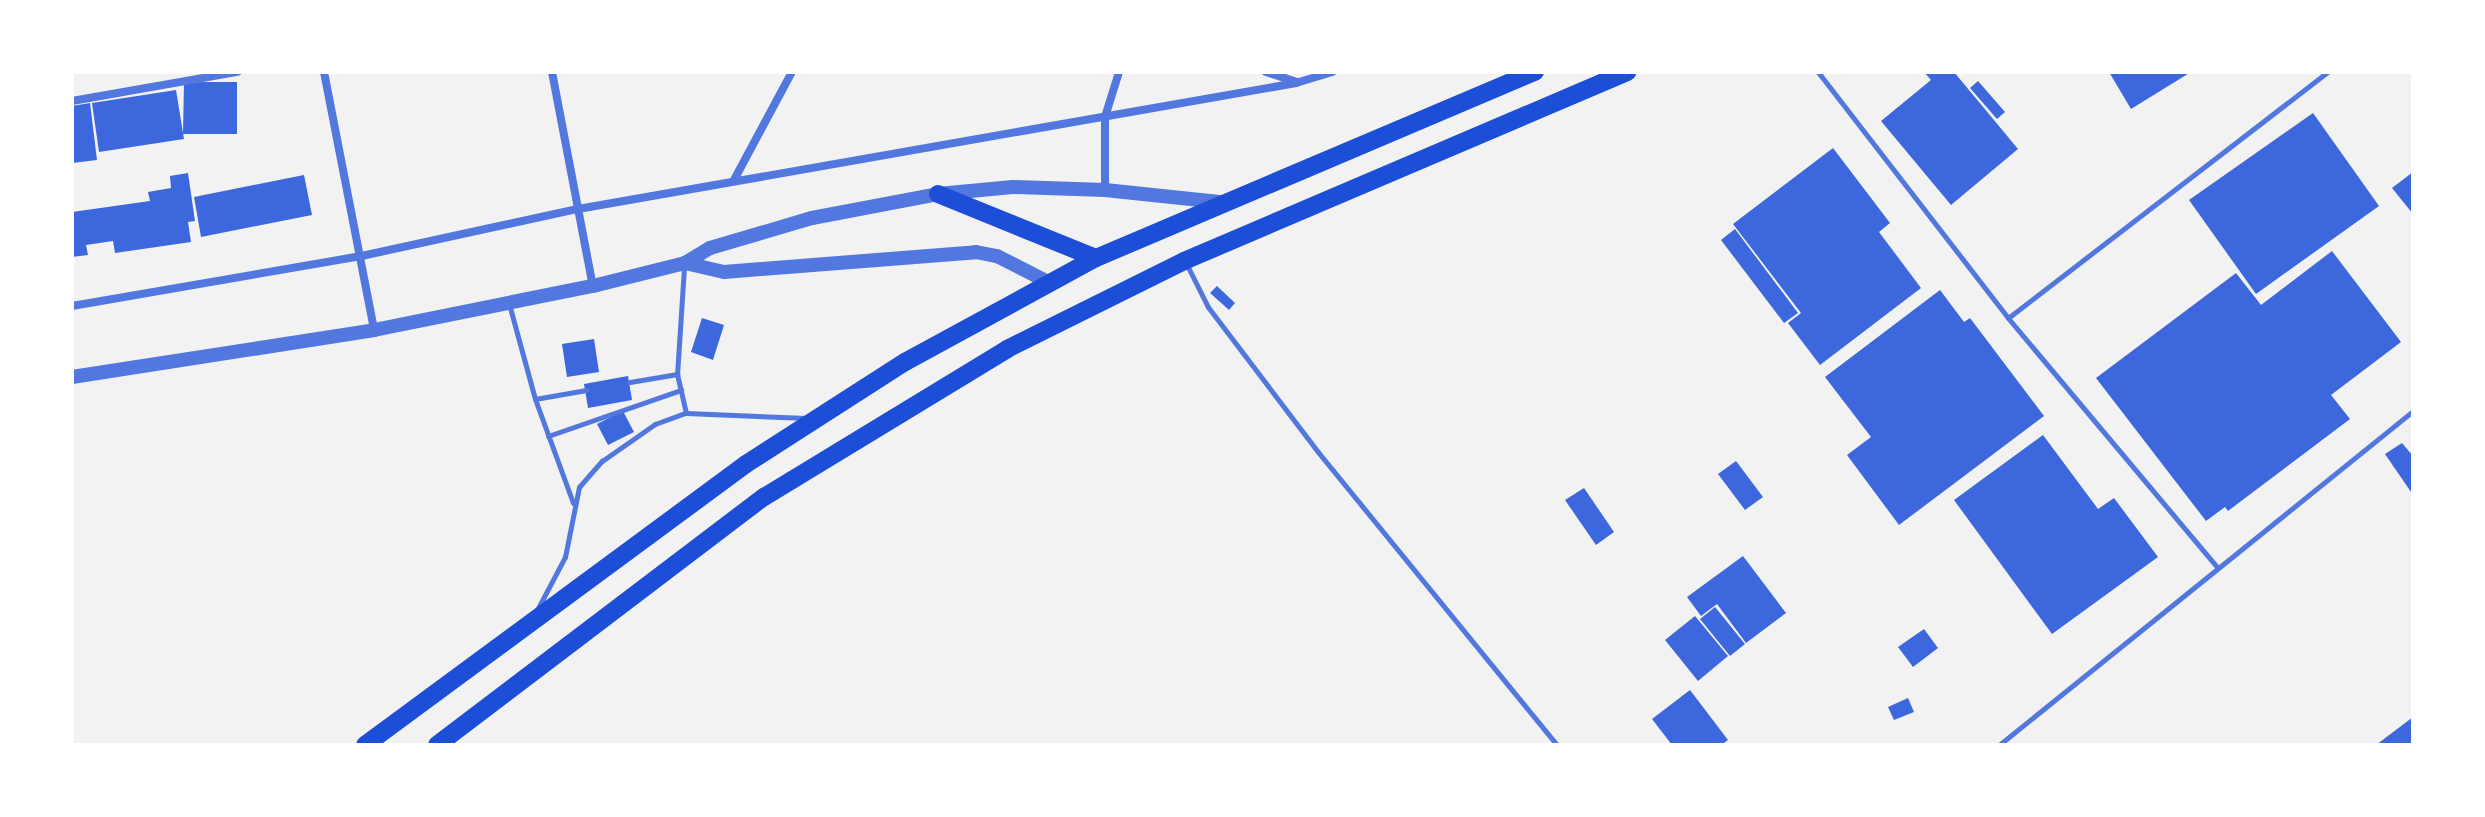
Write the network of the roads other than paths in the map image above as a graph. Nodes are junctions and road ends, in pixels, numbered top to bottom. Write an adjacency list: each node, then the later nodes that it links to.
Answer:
1 (237, 72): 13 (street)
2 (324, 72): 20 (street)
3 (552, 72): 19 (street)
4 (792, 72): 15 (street)
5 (1119, 72): 14 (street)
6 (1266, 72): 12 (street)
7 (1332, 72): 12 (street)
8 (1535, 72): 18 (highway)
9 (1627, 72): 22 (highway)
10 (1818, 72): 28 (lane)
11 (2328, 72): 28 (lane)
12 (1296, 83): 14 (street)
13 (72, 101)
14 (1105, 117): 15 (street); 16 (street)
15 (734, 180): 19 (street)
16 (1105, 190): 17 (street); 18 (street)
17 (938, 194): 21 (highway); 23 (street)
18 (1219, 202): 21 (highway)
19 (578, 209): 20 (street); 25 (street)
20 (357, 257): 27 (street); 29 (street)
21 (1096, 258): 24 (highway)
22 (1184, 261): 44 (highway); 45 (lane)
23 (685, 263): 24 (street); 25 (street); 30 (lane)
24 (1046, 281): 38 (highway)
25 (593, 286): 26 (street)
26 (509, 303): 29 (street); 35 (lane)
27 (72, 306)
28 (2008, 318): 41 (lane)
29 (374, 330): 31 (street)
30 (677, 374): 32 (lane); 34 (lane)
31 (72, 377)
32 (630, 382)
33 (586, 390): 35 (lane)
34 (681, 390): 37 (lane); 39 (lane)
35 (535, 399): 39 (lane)
36 (2413, 411): 41 (lane)
37 (686, 413): 38 (lane); 40 (lane)
38 (812, 418): 42 (highway)
39 (548, 436): 40 (lane)
40 (574, 505): 42 (lane)
41 (2218, 568): 46 (lane)
42 (529, 622): 43 (highway)
43 (365, 745)
44 (437, 745)
45 (1557, 745)
46 (1999, 745)

